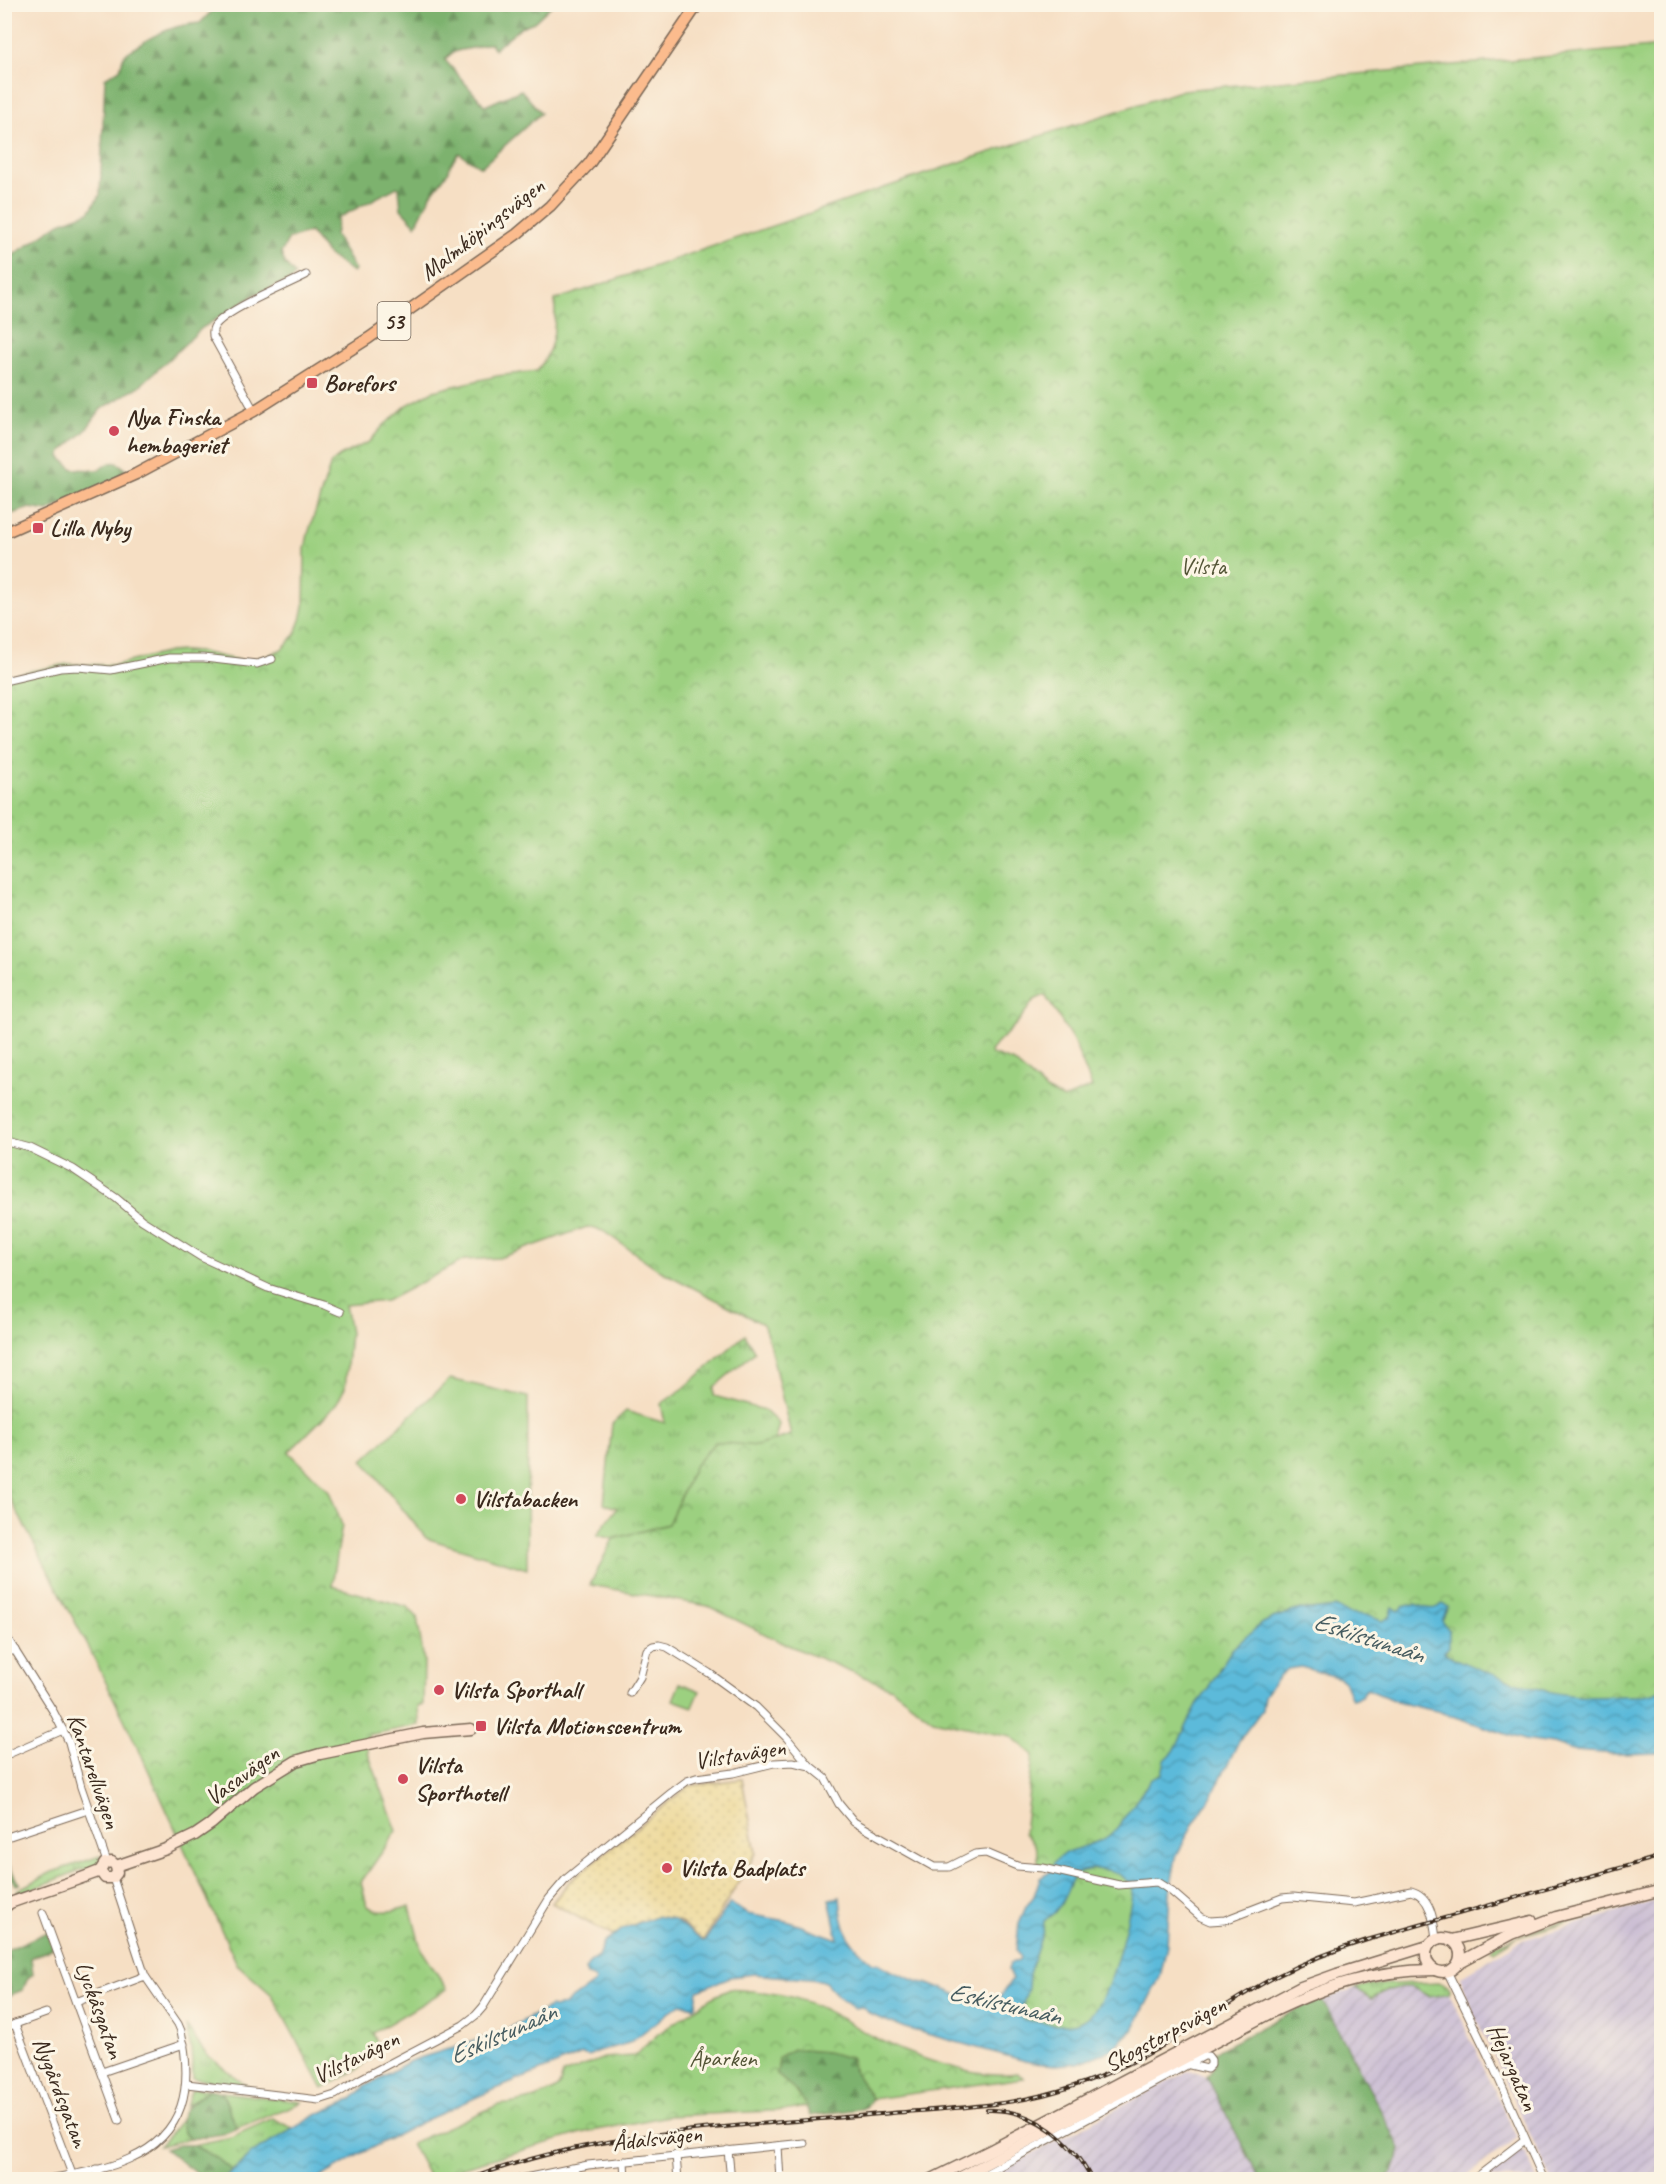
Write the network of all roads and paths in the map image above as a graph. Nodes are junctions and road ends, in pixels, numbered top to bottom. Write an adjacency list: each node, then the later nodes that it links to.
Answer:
1 (698, 4): 3 (main road, Malmköpingsvägen / 53)
2 (306, 275): 3 (street)
3 (254, 411): 4 (main road, Malmköpingsvägen / 53)
4 (4, 533)
5 (272, 660): 6 (street)
6 (4, 681)
7 (4, 1141): 8 (street)
8 (340, 1312)
9 (4, 1633): 10 (street, Kantarellvägen)
10 (15, 1650): 11 (street); 14 (street, Kantarellvägen)
11 (4, 1653)
12 (630, 1693): 16 (street)
13 (471, 1729): 19 (main road, Vasavägen)
14 (63, 1730): 15 (street); 17 (street, Kantarellvägen)
15 (4, 1756)
16 (810, 1766): 26 (street, Vilstavägen); 38 (street, Vilstavägen)
17 (88, 1810): 18 (street); 19 (street, Kantarellvägen)
18 (4, 1838)
19 (108, 1866): 20 (main road); 22 (main road, Vasavägen)
20 (113, 1878): 30 (street)
21 (1662, 1890): 24 (main road)
22 (5, 1908)
23 (43, 1913): 31 (street, Lyckåsgatan)
24 (1556, 1917): 25 (main road); 27 (main road)
25 (1451, 1940): 26 (main road); 27 (main road)
26 (1432, 1943): 28 (main road); 57 (main road, Skogstorpsvägen)
27 (1458, 1963): 29 (main road)
28 (1434, 1970): 29 (main road); 58 (main road, Skogstorpsvägen)
29 (1447, 1971): 40 (street, Hejargatan)
30 (145, 1976): 31 (street); 35 (street)
31 (76, 2002): 37 (street, Lyckåsgatan)
32 (46, 2013): 33 (street)
33 (15, 2024): 34 (street); 48 (street, Nygårdsgatan)
34 (4, 2028)
35 (184, 2044): 37 (street); 38 (street)
36 (1190, 2065): 59 (street)
37 (102, 2072): 39 (street, Lyckåsgatan)
38 (187, 2084): 47 (street)
39 (119, 2120)
40 (1525, 2140): 60 (street); 61 (street, Hejargatan)
41 (804, 2143): 42 (street, Ådalsvägen)
42 (778, 2146): 43 (street, Ådalsvägen); 56 (street)
43 (728, 2150): 44 (street, Ådalsvägen); 55 (street)
44 (676, 2155): 45 (street, Ådalsvägen); 54 (street)
45 (624, 2161): 46 (street, Ådalsvägen); 53 (street)
46 (571, 2168): 49 (street, Ådalsvägen); 52 (street)
47 (97, 2169): 48 (street); 51 (street)
48 (72, 2174): 50 (street)
49 (519, 2179)
50 (44, 2180)
51 (99, 2180)
52 (572, 2180)
53 (626, 2180)
54 (678, 2180)
55 (731, 2180)
56 (780, 2180)
57 (930, 2180)
58 (955, 2180)
59 (974, 2180)
60 (1473, 2180)
61 (1544, 2180)

